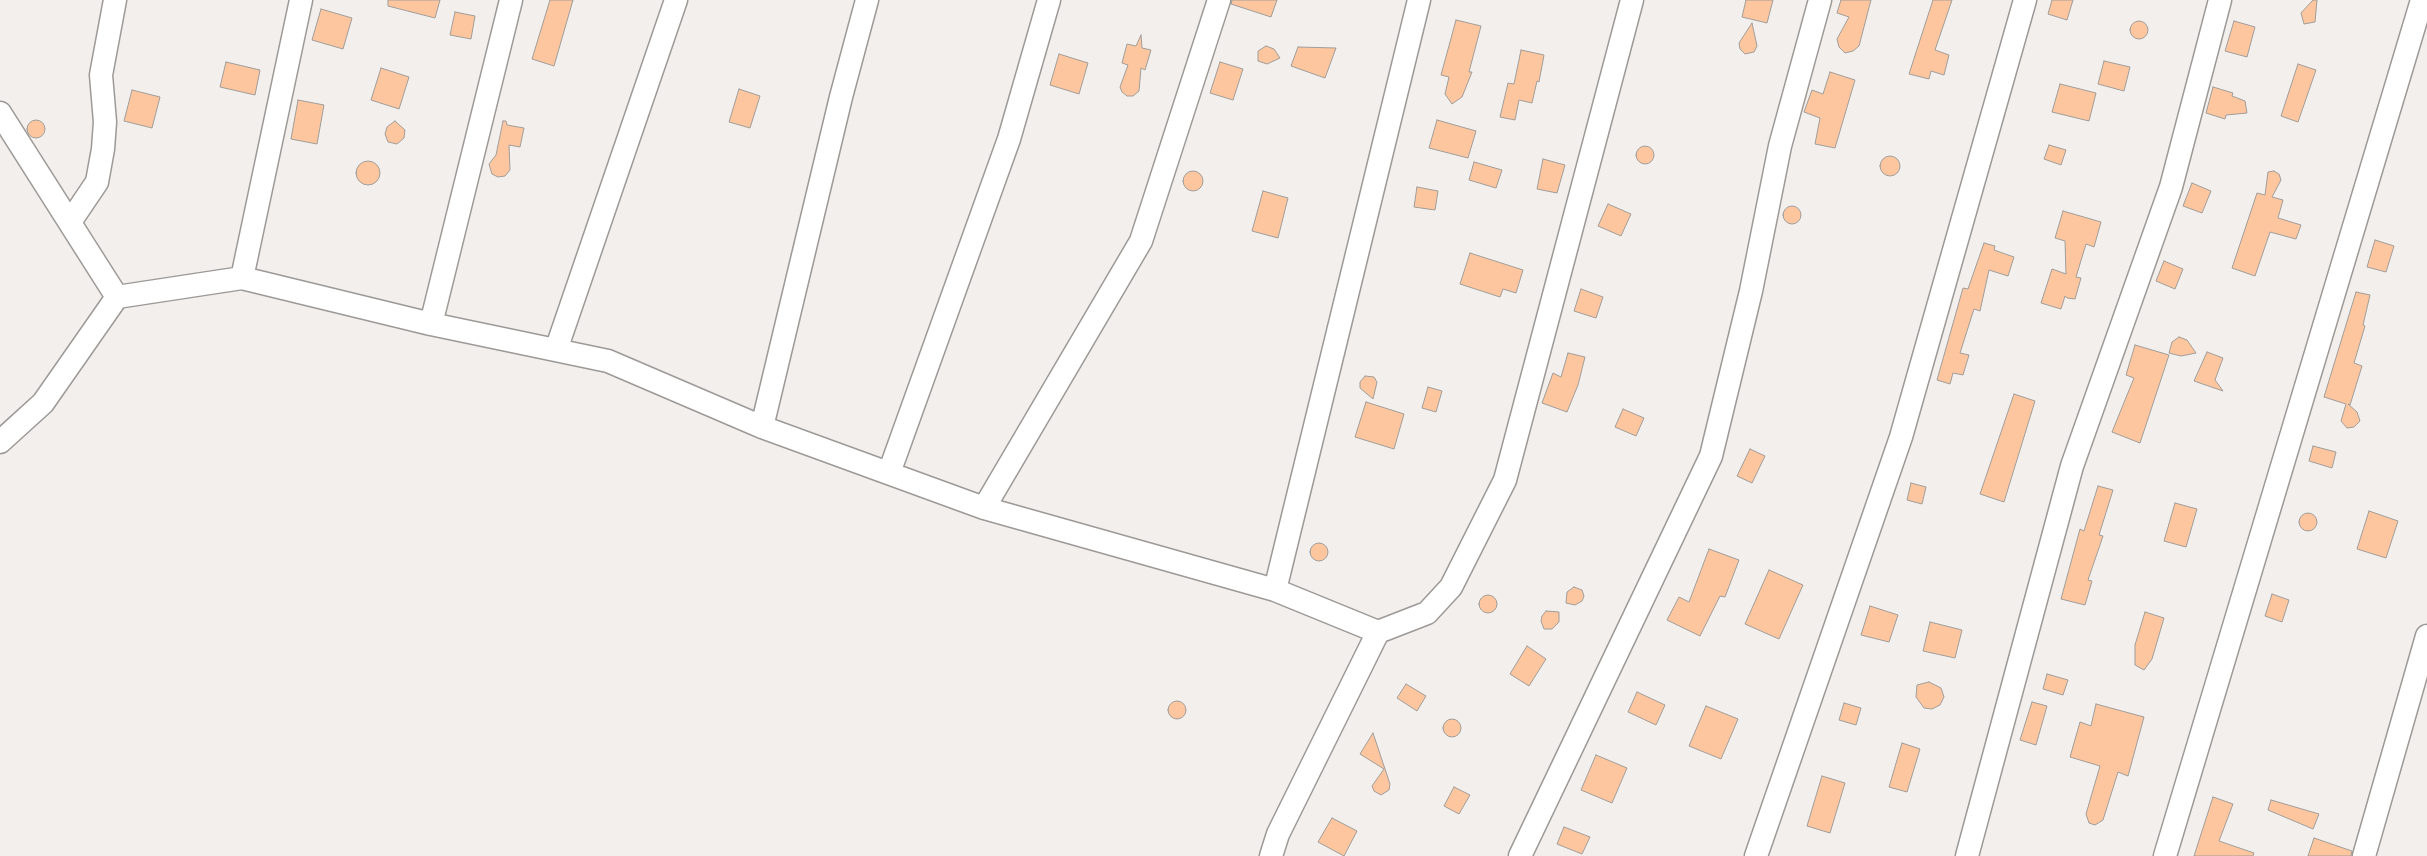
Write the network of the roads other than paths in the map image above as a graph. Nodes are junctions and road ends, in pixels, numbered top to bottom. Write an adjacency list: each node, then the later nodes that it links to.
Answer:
1 (115, 0): 15 (street)
2 (301, 0): 16 (street)
3 (511, 0): 18 (street)
4 (676, 0): 19 (street)
5 (867, 0): 20 (street)
6 (1049, 0): 22 (street)
7 (1219, 0): 23 (street)
8 (1419, 0): 24 (street)
9 (1632, 0): 25 (street)
10 (1820, 0): 28 (street)
11 (2026, 0): 29 (street)
12 (2220, 0): 30 (street)
13 (2422, 0): 31 (street)
14 (0, 113): 15 (street)
15 (70, 222): 17 (street)
16 (242, 278): 17 (street); 18 (street)
17 (118, 297): 21 (street)
18 (431, 324): 19 (street)
19 (556, 350): 20 (street)
20 (762, 427): 22 (street)
21 (0, 442)
22 (889, 473): 23 (street)
23 (984, 508): 24 (street)
24 (1275, 590): 25 (street)
25 (1378, 632): 27 (street)
26 (2427, 636): 32 (street)
27 (1271, 856)
28 (1520, 856)
29 (1756, 856)
30 (1967, 856)
31 (2165, 856)
32 (2364, 856)

